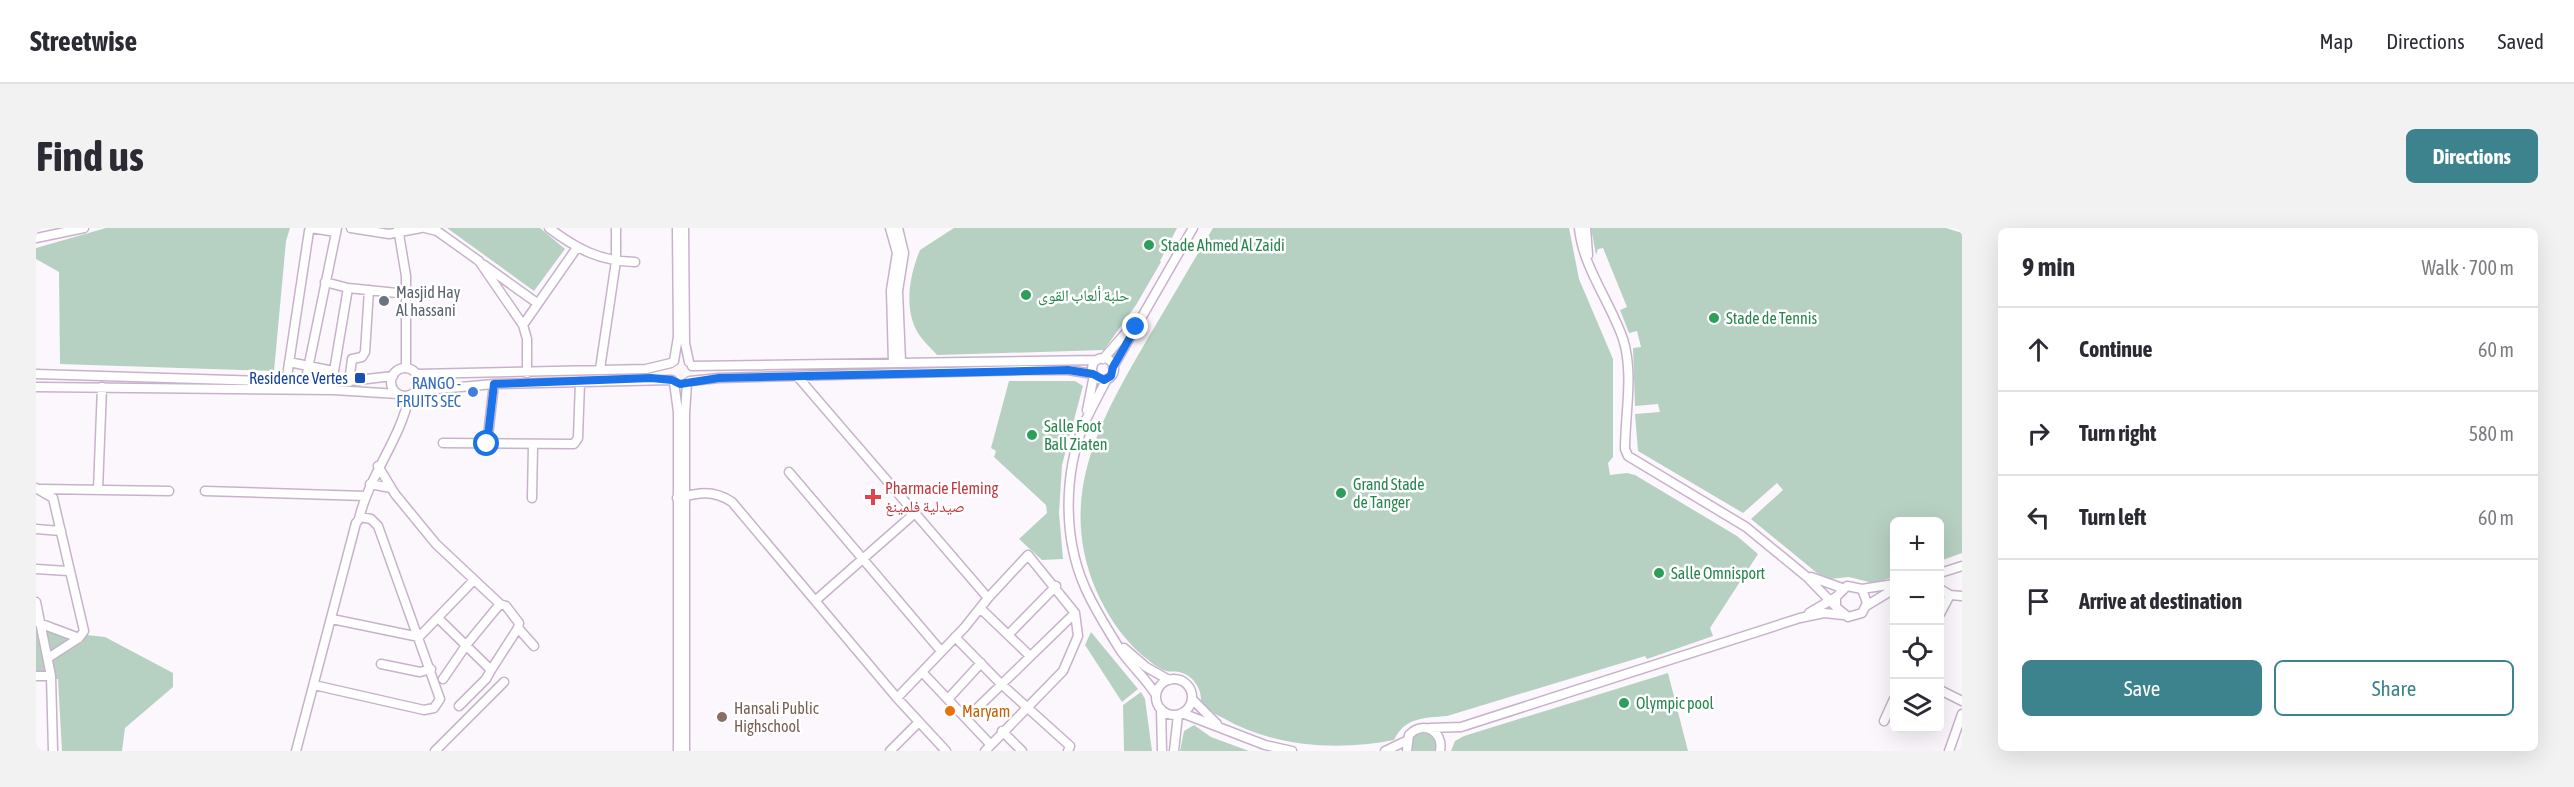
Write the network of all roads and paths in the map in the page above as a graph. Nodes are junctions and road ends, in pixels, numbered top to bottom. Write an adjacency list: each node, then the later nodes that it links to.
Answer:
1 (84, 228): 13 (street)
2 (351, 228): 15 (street)
3 (423, 228): 15 (street); 19 (street)
4 (549, 228): 17 (street)
5 (616, 228): 20 (street)
6 (677, 228): 30 (street)
7 (684, 228): 34 (street)
8 (890, 228): 33 (street)
9 (898, 228): 33 (street)
10 (1193, 228): 27 (street)
11 (1579, 228): 18 (street)
12 (1586, 228): 18 (street)
13 (62, 230): 16 (street)
14 (336, 230): 22 (street); 31 (street)
15 (399, 230): 25 (street)
16 (36, 238)
17 (576, 249): 20 (street); 26 (street)
18 (1588, 259): 81 (street)
19 (479, 261): 26 (street); 28 (street)
20 (616, 261): 21 (street); 39 (street)
21 (635, 262)
22 (325, 282): 23 (street); 36 (street)
23 (348, 288): 24 (street); 35 (street)
24 (369, 290): 25 (street); 32 (street)
25 (407, 294): 38 (street)
26 (537, 303): 28 (street)
27 (1141, 317): 29 (street); 37 (street)
28 (523, 325): 40 (street)
29 (1100, 359): 33 (street); 37 (street); 43 (street)
30 (673, 362): 34 (street); 39 (street); 47 (street)
31 (289, 363): 36 (street); 51 (street)
32 (351, 363): 35 (street); 48 (street)
33 (897, 363): 34 (street)
34 (691, 364): 50 (street)
35 (333, 366): 36 (street); 53 (street)
36 (308, 367): 52 (street)
37 (1113, 367): 46 (street)
38 (406, 368): 42 (street); 44 (street)
39 (600, 369): 40 (street)
40 (527, 373): 42 (street)
41 (36, 374): 51 (street)
42 (417, 374): 57 (street)
43 (1093, 374): 45 (street); 46 (street); 59 (street)
44 (393, 376): 48 (street); 58 (street)
45 (797, 376): 50 (street); 74 (street)
46 (1107, 379): 59 (street)
47 (673, 381): 49 (street); 50 (street); 72 (street)
48 (350, 382): 53 (street)
49 (580, 382): 54 (street); 62 (street)
50 (688, 382): 72 (street)
51 (286, 383): 52 (street)
52 (305, 383): 53 (street)
53 (332, 383)
54 (494, 384): 57 (street); 61 (street)
55 (36, 387): 56 (street)
56 (102, 387): 58 (street); 68 (street)
57 (413, 393): 58 (street); 63 (street)
58 (398, 394)
59 (1085, 423): 112 (street)
60 (443, 443): 61 (street)
61 (487, 444): 62 (street)
62 (533, 445): 73 (street)
63 (378, 466): 65 (street); 66 (street)
64 (789, 472): 78 (street)
65 (370, 484): 66 (street); 71 (street)
66 (391, 488): 84 (street)
67 (38, 489): 68 (street); 77 (street)
68 (98, 490): 69 (street)
69 (169, 491)
70 (205, 491): 71 (street)
71 (365, 496): 75 (street)
72 (681, 497): 94 (street); 155 (street); 156 (street)
73 (532, 498)
74 (915, 513): 78 (street); 93 (street)
75 (358, 519): 105 (street); 109 (street)
76 (36, 529): 77 (street)
77 (61, 531): 82 (street)
78 (863, 560): 94 (street); 115 (street)
79 (1962, 566): 83 (street)
80 (36, 569): 82 (street)
81 (1798, 570): 87 (street); 95 (street)
82 (68, 571): 111 (street)
83 (1944, 572)
84 (473, 581): 97 (street); 103 (street)
85 (1890, 585): 88 (street)
86 (1056, 586): 93 (street); 101 (street); 108 (street)
87 (1842, 588): 88 (street); 95 (street)
88 (1862, 589): 98 (street)
89 (1944, 591): 91 (street)
90 (1890, 592): 98 (street)
91 (1950, 595): 92 (street); 99 (street)
92 (1962, 596)
93 (988, 597): 100 (street)
94 (816, 600): 132 (street)
95 (1834, 601): 102 (street); 104 (street)
96 (36, 602): 106 (street)
97 (500, 604): 107 (street); 113 (street)
98 (1866, 606): 102 (street)
99 (1944, 606)
100 (980, 608): 108 (street); 110 (street)
101 (1075, 614): 116 (street); 137 (street)
102 (1843, 615): 104 (street)
103 (438, 618): 109 (street); 113 (street)
104 (1800, 618): 145 (street)
105 (332, 619): 109 (street); 129 (street)
106 (39, 622): 111 (street); 117 (street)
107 (518, 628): 114 (street); 121 (street)
108 (1009, 634): 116 (street)
109 (419, 637): 120 (street)
110 (955, 637): 115 (street); 118 (street)
111 (80, 638): 117 (street)
112 (1116, 643): 126 (street); 131 (street)
113 (466, 644): 121 (street); 125 (street)
114 (534, 646)
115 (941, 651): 122 (street)
116 (1030, 656): 128 (street)
117 (48, 658): 124 (street)
118 (981, 663): 128 (street); 133 (street)
119 (381, 664): 120 (street)
120 (431, 669): 129 (street)
121 (491, 670): 136 (street)
122 (922, 672): 132 (street); 133 (street)
123 (36, 676): 124 (street)
124 (51, 676): 152 (street)
125 (443, 679)
126 (1169, 680): 131 (street); 134 (street)
127 (504, 682): 154 (street)
128 (1000, 683): 137 (street); 142 (street)
129 (314, 685): 153 (street)
130 (1944, 692): 135 (street)
131 (1156, 695): 139 (street)
132 (897, 698): 144 (street)
133 (948, 699): 142 (street)
134 (1192, 699): 140 (street); 147 (street)
135 (1962, 701)
136 (459, 706)
137 (1026, 707): 148 (street); 160 (street)
138 (1890, 708): 143 (street)
139 (1161, 709): 140 (street); 161 (street)
140 (1180, 714): 147 (street); 162 (street)
141 (1962, 714): 166 (street)
142 (966, 718): 150 (street)
143 (1884, 721)
144 (919, 722): 157 (street); 158 (street)
145 (1461, 727): 146 (street); 151 (street)
146 (1430, 728): 149 (street); 151 (street)
147 (1224, 729): 163 (street)
148 (1002, 731): 150 (street); 159 (street)
149 (1406, 741): 164 (street); 165 (street)
150 (988, 747)
151 (1441, 749)
152 (53, 751)
153 (296, 751)
154 (435, 751)
155 (678, 751)
156 (685, 751)
157 (890, 751)
158 (946, 751)
159 (1022, 751)
160 (1068, 751)
161 (1162, 751)
162 (1174, 751)
163 (1292, 751)
164 (1385, 751)
165 (1407, 751)
166 (1949, 751)

